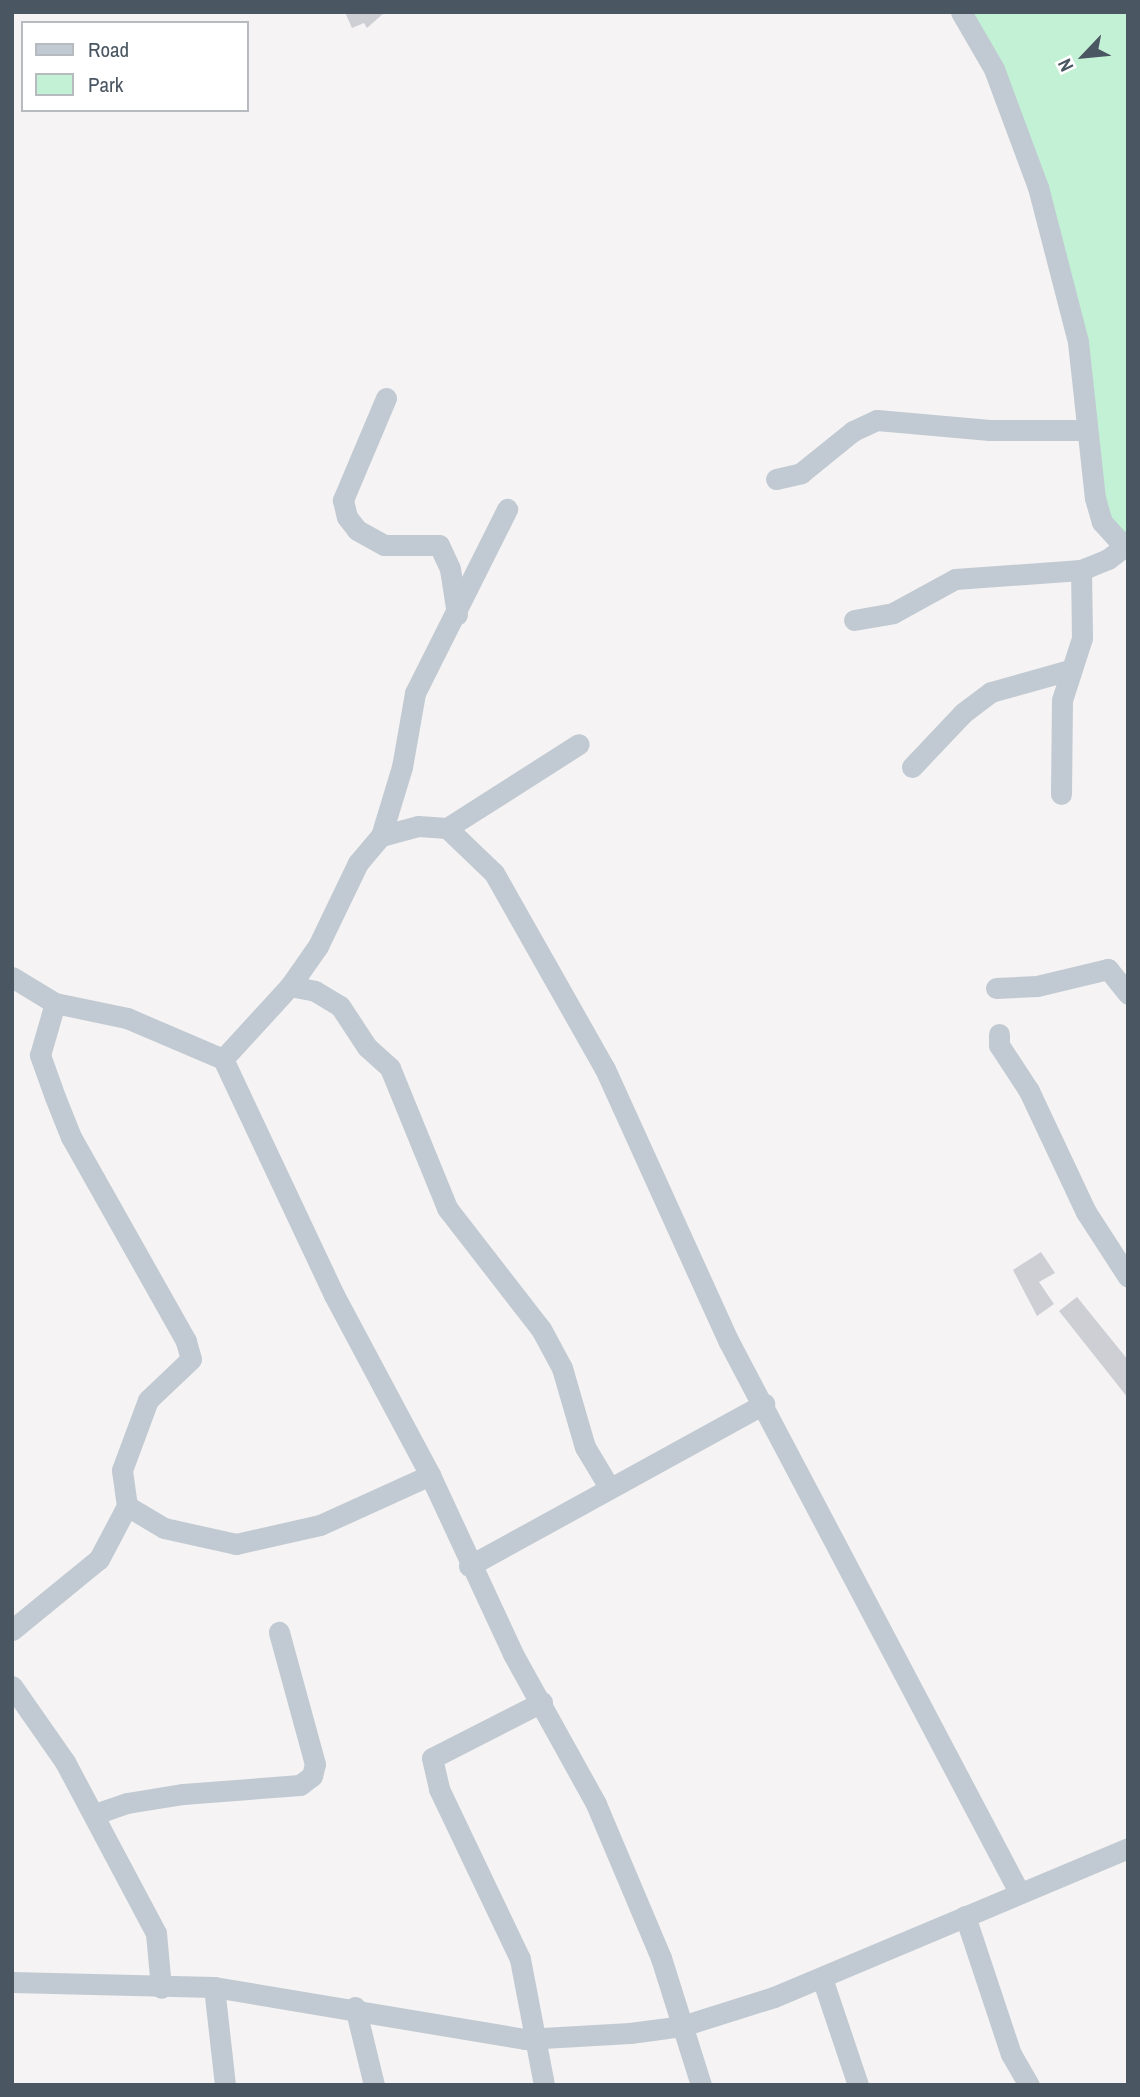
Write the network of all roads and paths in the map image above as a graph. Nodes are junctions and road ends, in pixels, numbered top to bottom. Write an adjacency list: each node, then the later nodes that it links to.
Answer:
1 (961, 12): 3 (street)
2 (386, 398): 8 (street)
3 (1087, 430): 4 (street); 6 (street)
4 (776, 479)
5 (507, 509): 8 (street)
6 (1128, 543): 7 (street)
7 (1081, 570): 9 (street); 10 (street)
8 (457, 614): 15 (street)
9 (854, 620)
10 (1070, 670): 12 (street); 13 (street)
11 (579, 744): 14 (street)
12 (912, 767)
13 (1061, 794)
14 (447, 828): 15 (street); 24 (street)
15 (381, 836): 17 (street)
16 (12, 977): 20 (street)
17 (290, 986): 22 (street); 26 (street)
18 (996, 988): 19 (street)
19 (1128, 994)
20 (55, 1003): 22 (street); 27 (street)
21 (999, 1034): 23 (street)
22 (223, 1059): 25 (street)
23 (1128, 1277)
24 (764, 1404): 26 (street); 35 (street)
25 (430, 1475): 27 (street); 28 (street)
26 (609, 1488): 28 (street)
27 (127, 1506): 29 (street)
28 (469, 1566): 32 (street)
29 (12, 1630)
30 (279, 1632): 33 (street)
31 (12, 1686): 33 (street)
32 (542, 1702): 42 (street); 43 (street)
33 (95, 1814): 40 (street)
34 (1128, 1848): 35 (street)
35 (1019, 1892): 36 (street)
36 (965, 1916): 37 (street); 49 (street)
37 (822, 1978): 42 (street); 48 (street)
38 (12, 1982): 40 (street)
39 (214, 1987): 40 (street); 41 (street); 44 (street)
40 (161, 1988)
41 (355, 2007): 43 (street); 45 (street)
42 (682, 2026): 43 (street); 47 (street)
43 (537, 2037): 46 (street)
44 (225, 2085)
45 (374, 2085)
46 (544, 2085)
47 (701, 2085)
48 (858, 2085)
49 (1029, 2085)

